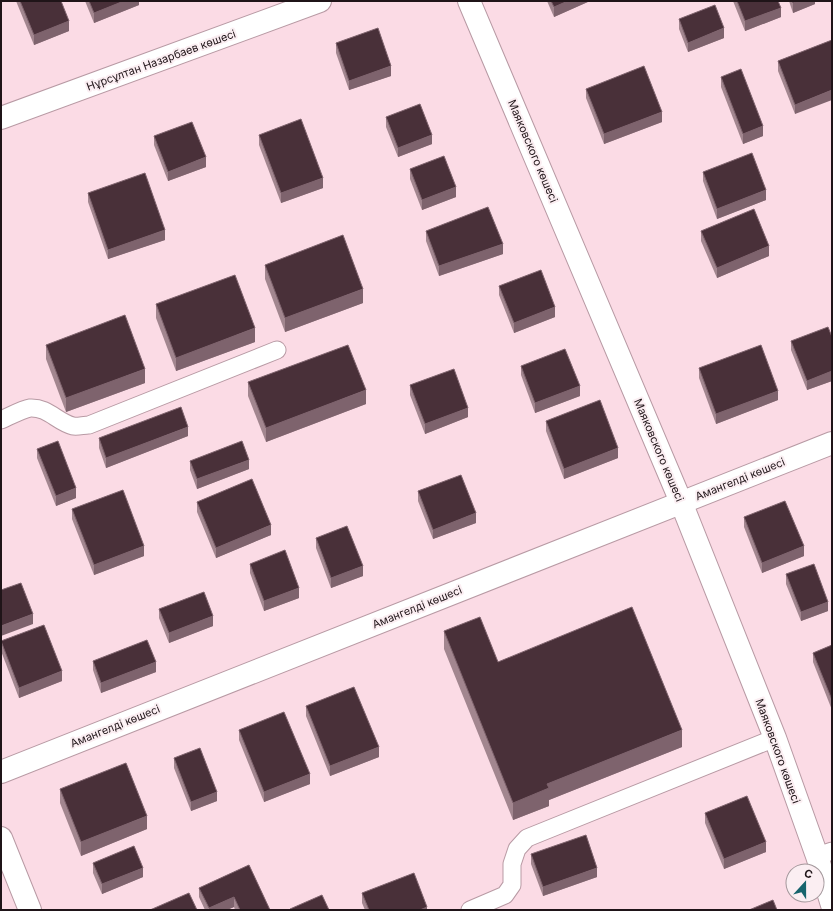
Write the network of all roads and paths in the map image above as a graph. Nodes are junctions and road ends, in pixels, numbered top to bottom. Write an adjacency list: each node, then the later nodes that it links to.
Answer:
1 (320, 1): 3 (street, Нұрсұлтан Назарбаев көшесі)
2 (469, 1): 7 (street, Маяковского көшесі)
3 (1, 118)
4 (277, 350): 5 (lane)
5 (1, 420)
6 (832, 443): 7 (street, Амангелді көшесі)
7 (681, 502): 8 (street, Маяковского көшесі); 9 (street, Амангелді көшесі)
8 (775, 738): 11 (street, Маяковского көшесі); 14 (lane)
9 (1, 772)
10 (1, 838): 13 (street)
11 (824, 854): 12 (street, Маяковского көшесі)
12 (832, 905)
13 (30, 910)
14 (470, 910)

